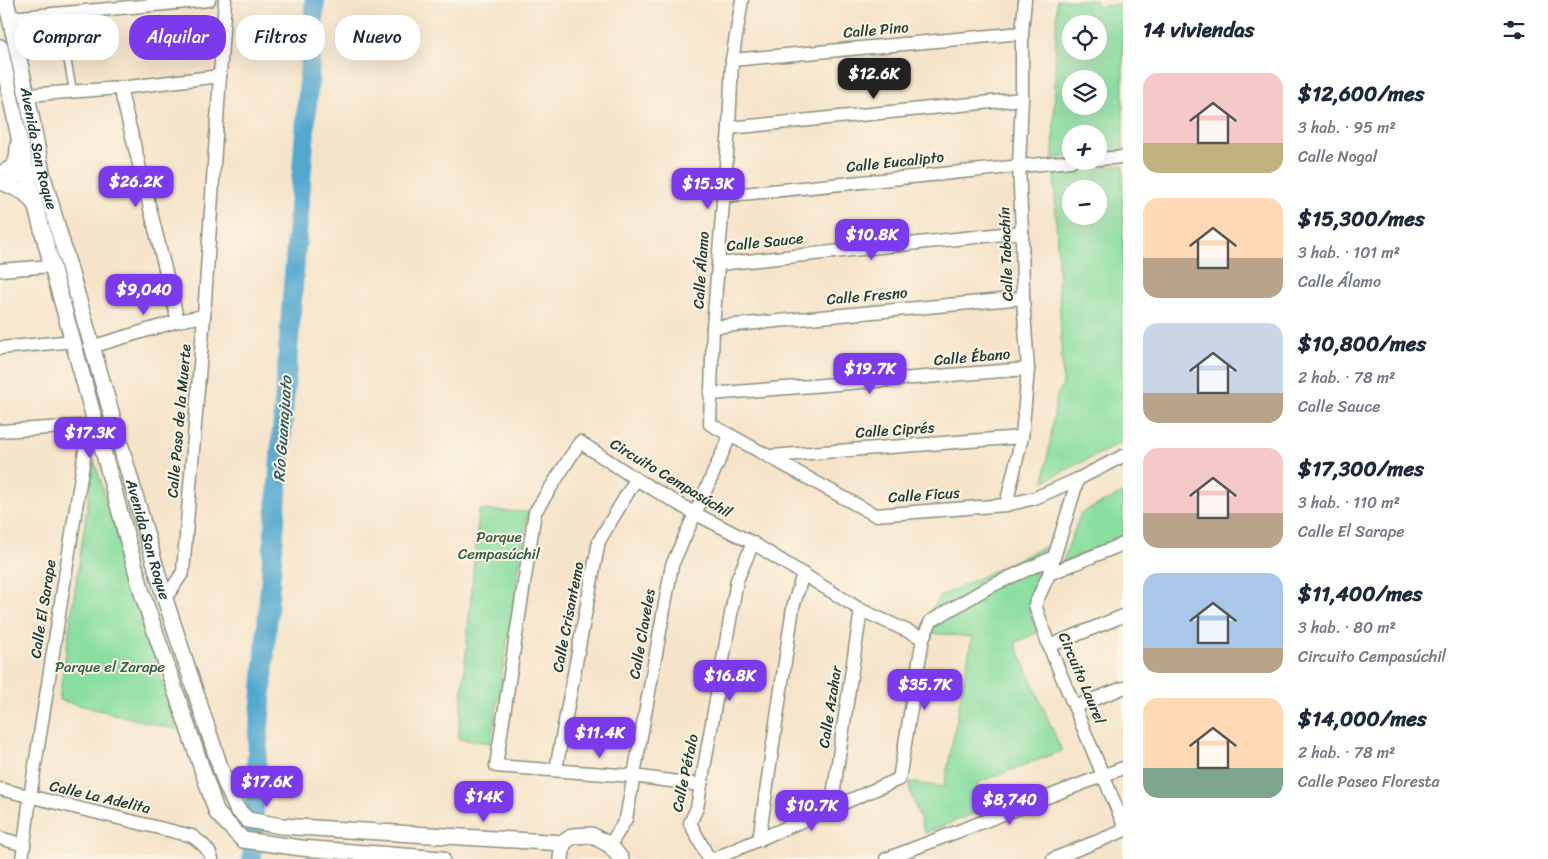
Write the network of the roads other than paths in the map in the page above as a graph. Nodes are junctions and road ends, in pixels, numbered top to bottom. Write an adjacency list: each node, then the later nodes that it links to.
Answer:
1 (6, 0): 7 (street, Avenida San Roque)
2 (209, 0): 6 (street)
3 (225, 0): 11 (street, Calle Paso de la Muerte)
4 (742, 0): 10 (street, Calle Álamo)
5 (1025, 0): 8 (street, Calle Tabachín)
6 (59, 12): 7 (street); 13 (lane)
7 (9, 18): 15 (street, Avenida San Roque)
8 (1022, 33): 10 (street, Calle Pino); 16 (street, Calle Tabachín)
9 (0, 47): 14 (street, Avenida San Roque)
10 (732, 60): 17 (street, Calle Álamo)
11 (220, 76): 12 (street); 33 (street, Calle Paso de la Muerte)
12 (120, 88): 13 (street); 34 (street)
13 (74, 91): 15 (street)
14 (5, 95): 18 (street, Avenida San Roque)
15 (27, 95): 24 (street, Avenida San Roque)
16 (1022, 99): 17 (street); 22 (street, Calle Tabachín)
17 (729, 128): 26 (street, Calle Álamo)
18 (19, 136): 23 (street); 24 (street, Avenida San Roque)
19 (1123, 157): 20 (street)
20 (1107, 158)
21 (1062, 162): 22 (street, Calle Eucalipto)
22 (1019, 166): 26 (street, Calle Eucalipto); 28 (street, Calle Tabachín)
23 (0, 174)
24 (34, 174): 25 (street); 27 (street, Avenida San Roque); 37 (street, Avenida San Roque)
25 (0, 180): 27 (street)
26 (722, 196): 29 (street, Calle Álamo)
27 (34, 203): 30 (street, Avenida San Roque)
28 (1022, 232): 29 (street, Calle Sauce); 32 (street, Calle Tabachín)
29 (719, 264): 35 (street, Calle Álamo)
30 (52, 266): 31 (street); 36 (street, Avenida San Roque)
31 (0, 270)
32 (1023, 298): 35 (street, Calle Fresno); 39 (street, Calle Tabachín)
33 (204, 316): 34 (street); 57 (street, Calle Paso de la Muerte)
34 (178, 321): 37 (street)
35 (713, 327): 40 (street, Calle Álamo)
36 (74, 341): 38 (street); 42 (street, Avenida San Roque)
37 (91, 347): 57 (street, Avenida San Roque)
38 (0, 348)
39 (1028, 368): 40 (street, Calle Ébano); 45 (street, Calle Tabachín)
40 (710, 394): 41 (street, Calle Álamo)
41 (710, 424): 44 (street, Calle Ficus)
42 (93, 426): 43 (street); 70 (street, Calle El Sarape); 82 (street, Avenida San Roque)
43 (0, 431)
44 (730, 436): 46 (street, Calle Ficus); 51 (street, Calle Claveles)
45 (1022, 437): 46 (street, Calle Ciprés); 50 (street, Calle Tabachín)
46 (771, 456): 50 (street, Calle Ficus)
47 (1123, 456): 49 (street, Calle Ficus)
48 (636, 479): 51 (street, Circuito Cempasúchil); 65 (street, Calle Crisantemo); 65 (street, Circuito Cempasúchil)
49 (1078, 480): 50 (street, Calle Ficus); 54 (street, Circuito Laurel)
50 (1006, 505)
51 (694, 513): 52 (street, Circuito Cempasúchil); 66 (street, Calle Claveles)
52 (753, 543): 55 (street, Circuito Cempasúchil); 68 (street, Calle Pétalo)
53 (1123, 544): 56 (street)
54 (1054, 556): 56 (street, Circuito Laurel); 60 (street)
55 (803, 574): 58 (street, Circuito Cempasúchil); 77 (street)
56 (1049, 574): 61 (street, Circuito Laurel)
57 (165, 599): 73 (street, Avenida San Roque)
58 (861, 610): 60 (street, Circuito Cempasúchil); 71 (street, Calle Azahar)
59 (1123, 616): 61 (street)
60 (923, 638): 71 (street)
61 (1050, 646): 63 (street, Circuito Laurel)
62 (1123, 688): 63 (street)
63 (1076, 706): 67 (street, Circuito Laurel)
64 (1123, 768): 67 (street)
65 (556, 769): 66 (street, Circuito Cempasúchil)
66 (633, 776): 68 (street, Circuito Cempasúchil); 80 (street, Calle Claveles)
67 (1104, 776): 72 (street, Circuito Laurel); 91 (street)
68 (701, 785): 89 (street, Calle Pétalo)
69 (0, 789): 70 (street, Calle La Adelita)
70 (30, 797): 78 (street, Calle El Sarape); 85 (street, Calle La Adelita)
71 (831, 809): 77 (street)
72 (1123, 823)
73 (288, 826): 74 (street, Avenida San Roque); 82 (street)
74 (321, 828): 79 (street, Avenida San Roque); 81 (street)
75 (1123, 831): 83 (street)
76 (0, 838): 78 (street)
77 (759, 840): 90 (street)
78 (24, 844): 84 (street, Calle El Sarape)
79 (563, 844): 80 (street); 87 (street)
80 (610, 844): 88 (street)
81 (321, 854): 82 (street); 86 (street)
82 (297, 855)
83 (1061, 858)
84 (22, 859)
85 (212, 859)
86 (442, 859)
87 (561, 859)
88 (621, 859)
89 (709, 859)
90 (714, 859)
91 (886, 859)

